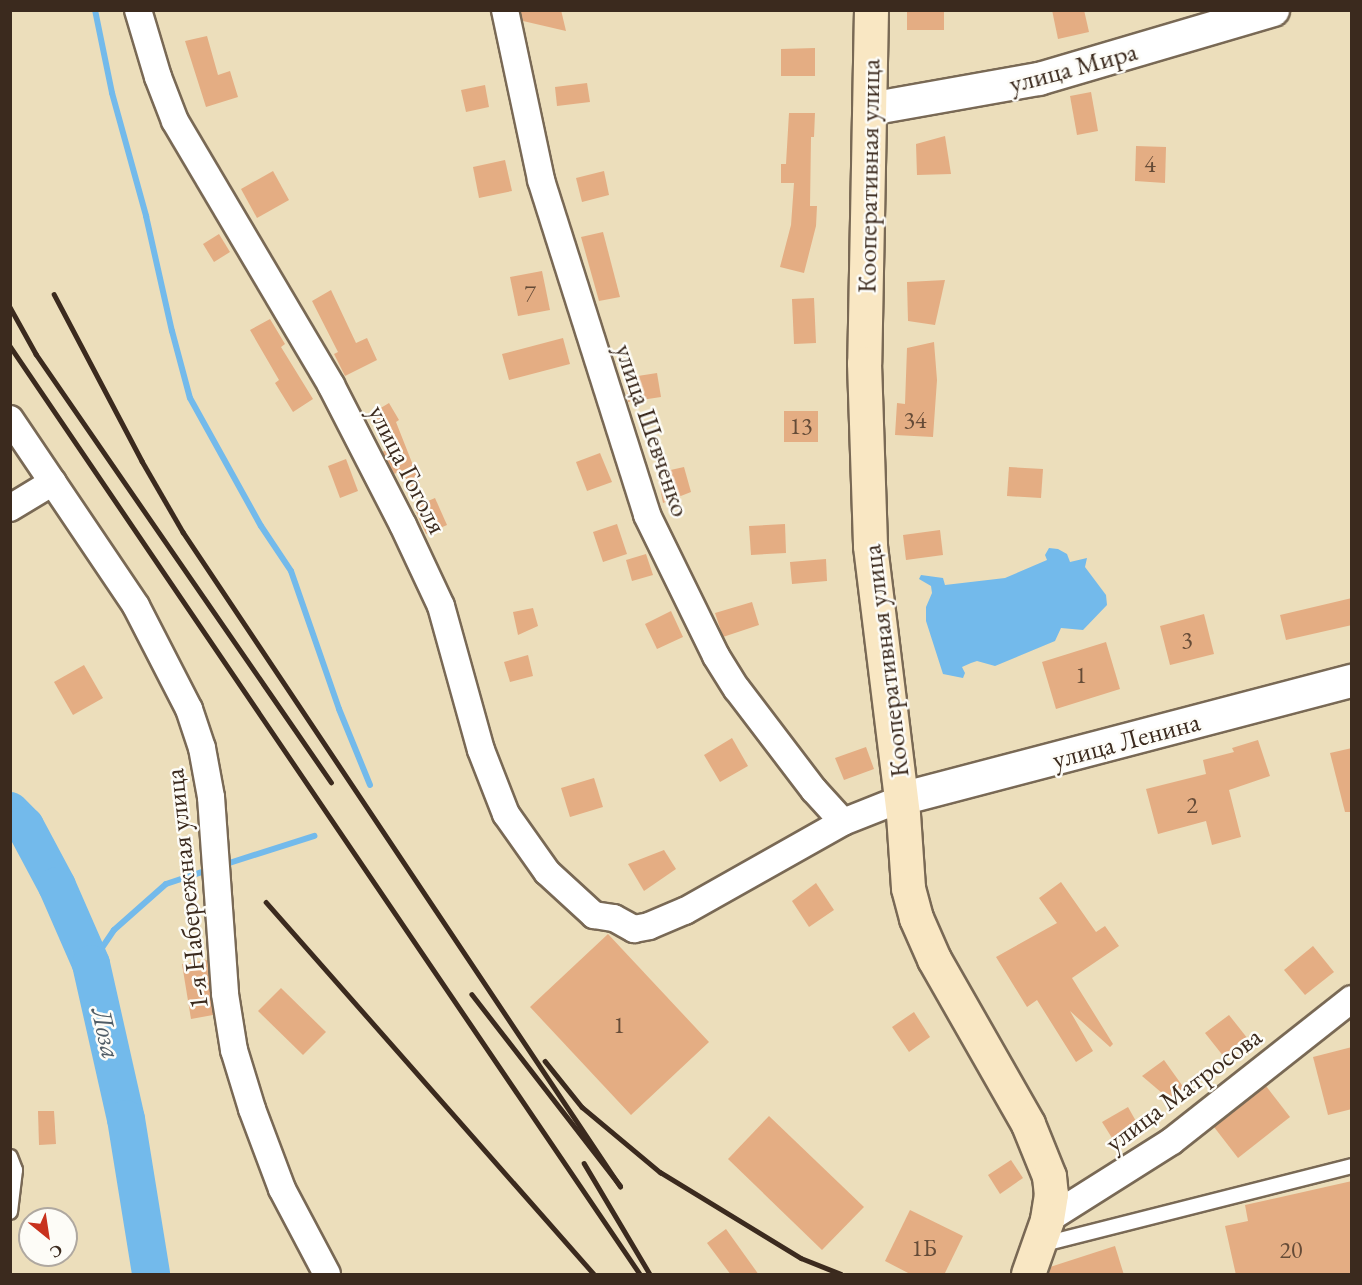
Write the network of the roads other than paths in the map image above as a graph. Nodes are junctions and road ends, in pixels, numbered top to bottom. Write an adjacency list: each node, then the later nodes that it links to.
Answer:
1 (138, 10): 11 (street, улица Гоголя)
2 (505, 10): 11 (street, улица Шевченко)
3 (871, 10): 5 (main road, Кооперативная улица)
4 (1273, 10): 5 (street, улица Мира)
5 (870, 109): 10 (main road, Кооперативная улица)
6 (10, 419): 7 (street, 1-я Набережная улица)
7 (53, 482): 8 (street); 17 (street, 1-я Набережная улица)
8 (10, 508)
9 (1352, 681): 10 (street, улица Ленина)
10 (901, 799): 11 (street); 16 (main road, Кооперативная улица)
11 (843, 822)
12 (1352, 999): 16 (street, улица Матросова)
13 (10, 1157): 15 (lane)
14 (1352, 1166): 16 (lane)
15 (10, 1212)
16 (1038, 1247)
17 (327, 1275)

